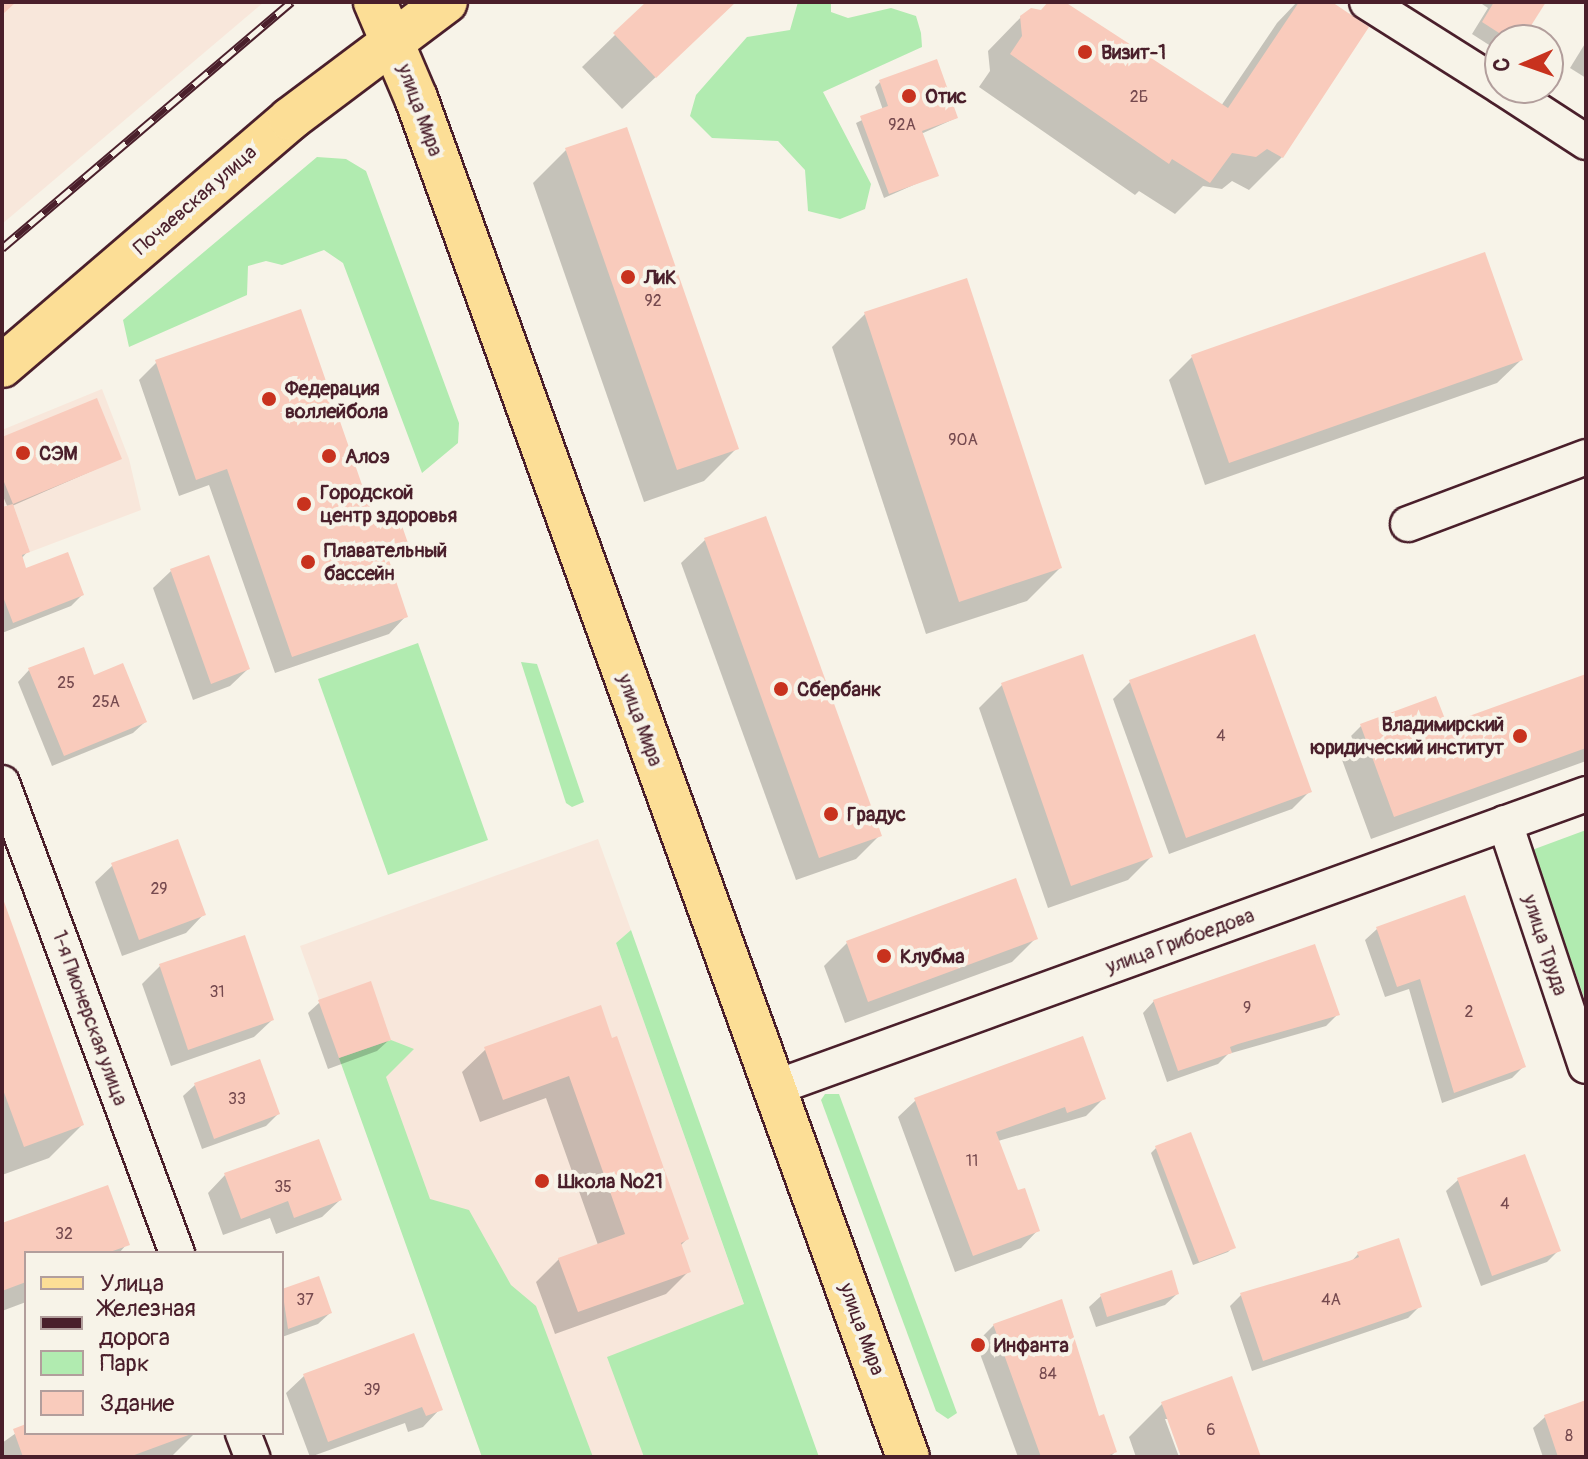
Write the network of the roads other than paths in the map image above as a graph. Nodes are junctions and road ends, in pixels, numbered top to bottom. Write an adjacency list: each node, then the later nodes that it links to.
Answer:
1 (375, 2): 4 (main road)
2 (446, 2): 4 (main road, улица Мира)
3 (1367, 2): 5 (street)
4 (396, 44): 8 (main road, Почаевская улица); 15 (main road, улица Мира)
5 (1484, 76)
6 (1528, 104): 7 (street)
7 (1586, 142)
8 (2, 366)
9 (1586, 457): 10 (street)
10 (1408, 524)
11 (2, 783): 16 (street, 1-я Пионерская улица)
12 (1586, 794): 13 (street, улица Грибоедова)
13 (1505, 823): 14 (street, улица Труда); 15 (street, улица Грибоедова)
14 (1586, 1066)
15 (774, 1088): 19 (main road, улица Мира)
16 (176, 1251)
17 (244, 1435): 18 (street)
18 (252, 1457)
19 (908, 1457)

